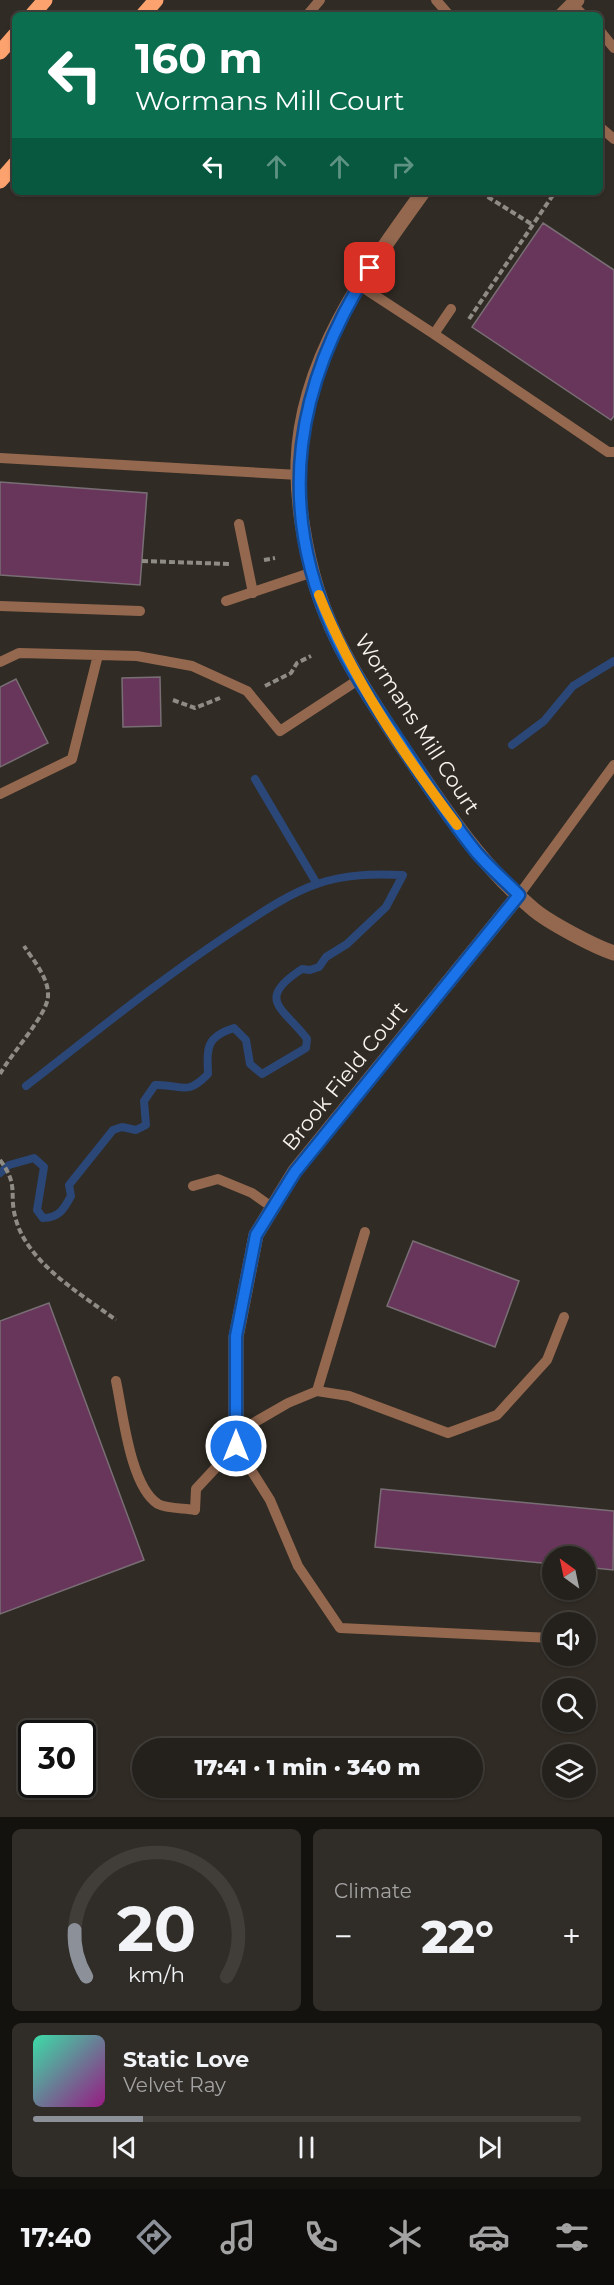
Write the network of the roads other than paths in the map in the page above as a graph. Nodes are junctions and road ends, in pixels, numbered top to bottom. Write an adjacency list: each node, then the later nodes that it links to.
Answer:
1 (45, 0): 5 (main road)
2 (156, 0): 6 (main road)
3 (320, 0): 7 (lane)
4 (435, 0): 8 (lane)
5 (35, 12)
6 (146, 12)
7 (311, 12)
8 (446, 12)
9 (603, 35): 11 (lane)
10 (12, 38): 12 (main road)
11 (614, 48)
12 (0, 52)
13 (12, 168): 14 (main road)
14 (0, 182)
15 (421, 195): 16 (street, Wormans Mill Court)
16 (359, 285): 18 (lane); 21 (street, Wormans Mill Court)
17 (451, 309): 18 (lane)
18 (434, 334): 19 (lane)
19 (614, 452)
20 (0, 458): 21 (lane)
21 (299, 475): 23 (street, Wormans Mill Court)
22 (239, 524): 24 (lane)
23 (313, 572): 24 (lane); 32 (street, Wormans Mill Court)
24 (253, 592): 25 (lane)
25 (226, 601)
26 (0, 606): 27 (lane)
27 (140, 611)
28 (0, 651): 29 (lane)
29 (19, 653): 30 (lane); 31 (lane)
30 (98, 655): 32 (lane); 34 (lane)
31 (0, 662)
32 (358, 680): 35 (street, Wormans Mill Court)
33 (614, 765): 35 (lane)
34 (0, 794)
35 (519, 895): 36 (street, Wormans Mill Court); 38 (street, Brook Field Court)
36 (614, 953)
37 (193, 1186): 38 (lane)
38 (273, 1208): 43 (street, Brook Field Court)
39 (365, 1232): 42 (lane)
40 (564, 1317): 42 (lane)
41 (117, 1381): 43 (lane)
42 (317, 1391): 43 (lane)
43 (236, 1440): 44 (lane)
44 (542, 1638)

